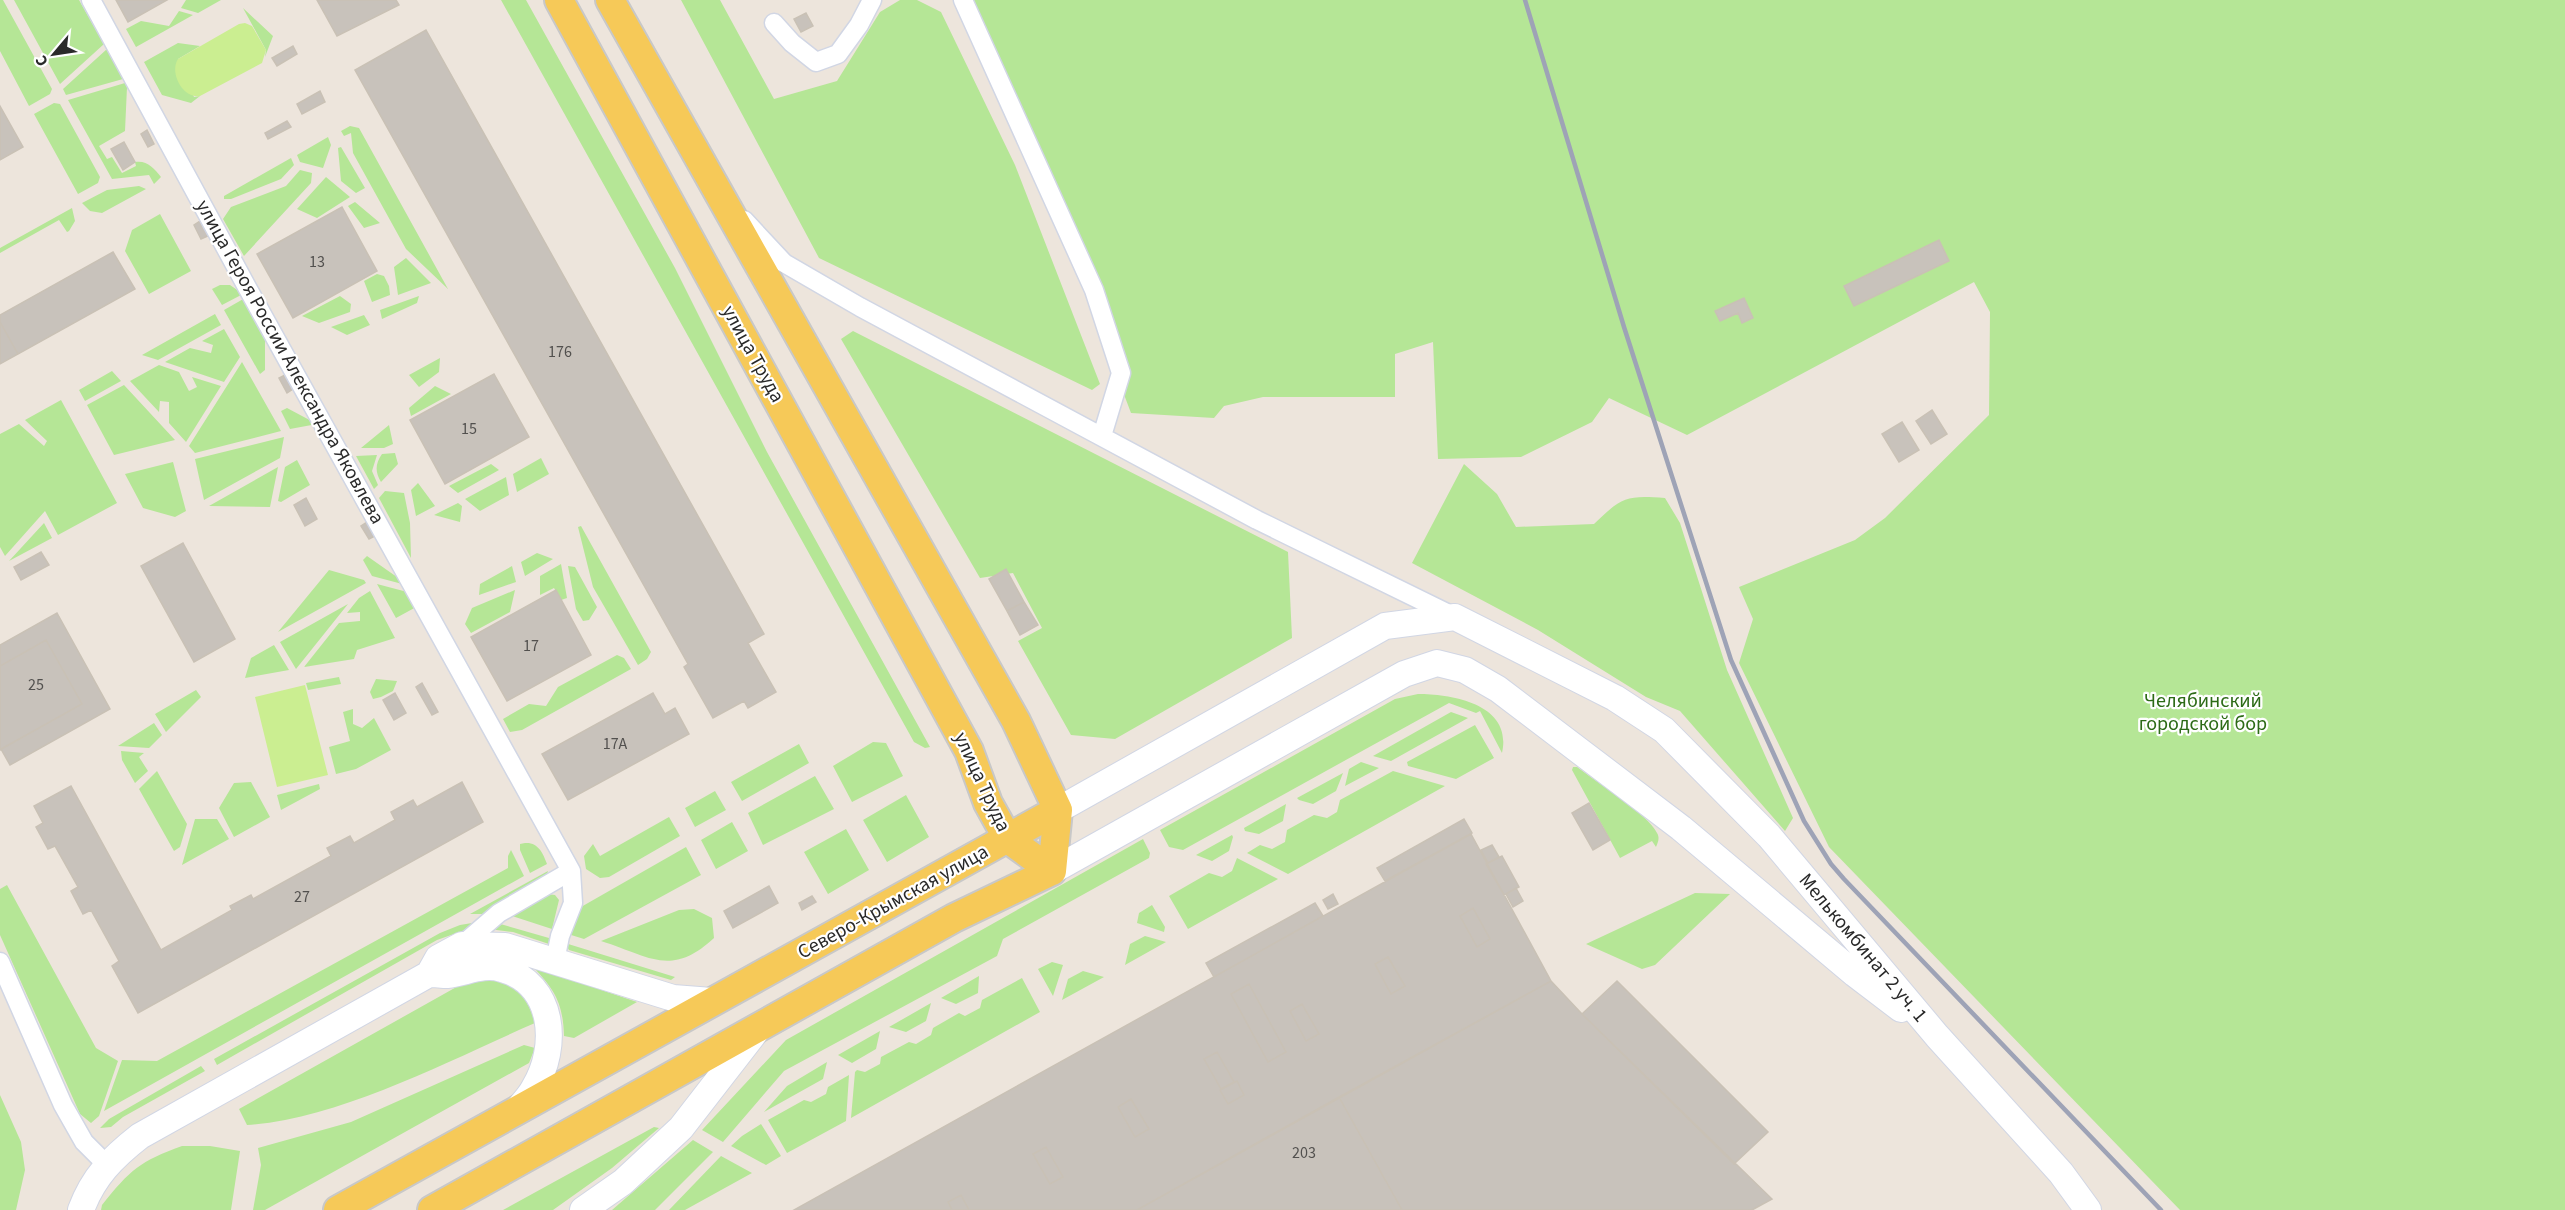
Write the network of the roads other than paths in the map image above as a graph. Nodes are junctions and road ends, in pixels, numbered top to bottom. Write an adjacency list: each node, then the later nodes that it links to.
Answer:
1 (91, 0): 12 (street, улица Героя России Александра Яковлева)
2 (559, 0): 11 (main road, улица Труда)
3 (610, 0): 7 (main road)
4 (872, 0): 6 (street)
5 (963, 0): 8 (street)
6 (774, 23)
7 (716, 190): 8 (street); 10 (main road)
8 (1102, 436): 9 (street)
9 (1455, 617): 10 (street, Северо-Крымская улица); 20 (street, Мелькомбинат 2 уч. 1)
10 (1058, 810): 11 (main road, Северо-Крымская улица); 13 (main road)
11 (1008, 839): 13 (main road, улица Труда); 18 (main road, Северо-Крымская улица)
12 (571, 871): 14 (street); 15 (street)
13 (1052, 871): 19 (main road); 20 (street, Мелькомбинат 2 уч. 1)
14 (462, 945): 15 (street); 17 (street)
15 (555, 961): 18 (street)
16 (0, 962): 22 (street)
17 (429, 974): 21 (street); 22 (street)
18 (712, 1001): 21 (main road, Северо-Крымская улица)
19 (758, 1029): 25 (main road); 26 (street)
20 (1937, 1036): 27 (street)
21 (516, 1112): 24 (main road, Северо-Крымская улица)
22 (106, 1164): 23 (street)
23 (81, 1210)
24 (339, 1210)
25 (432, 1210)
26 (583, 1210)
27 (2088, 1210)

